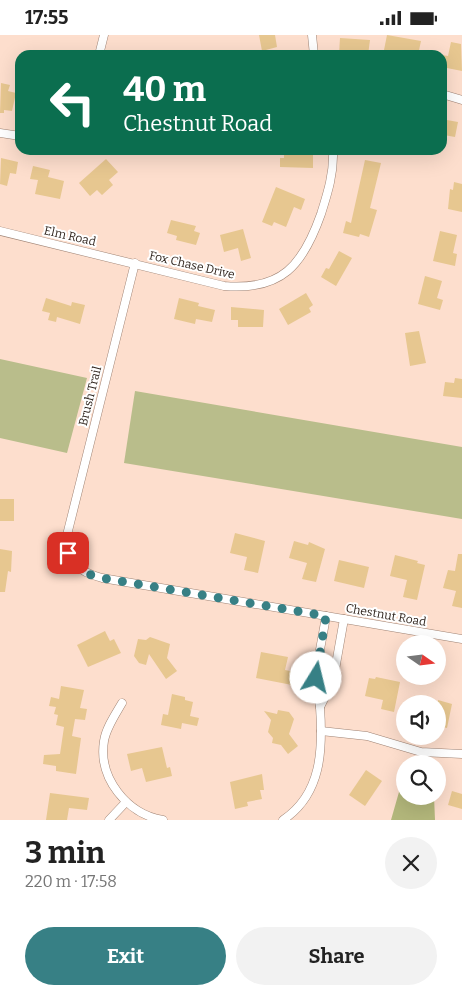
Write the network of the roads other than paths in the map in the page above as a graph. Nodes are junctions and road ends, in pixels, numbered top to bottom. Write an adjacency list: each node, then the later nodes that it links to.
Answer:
1 (104, 35): 3 (street)
2 (312, 35): 4 (street)
3 (100, 50)
4 (314, 50)
5 (447, 96): 6 (street)
6 (462, 100)
7 (0, 133): 8 (street)
8 (15, 135)
9 (333, 155): 11 (street, Fox Chase Drive)
10 (0, 231): 11 (street, Elm Road)
11 (135, 263): 12 (street, Brush Trail)
12 (67, 535): 13 (street, Chestnut Road)
13 (326, 616): 14 (street, Chestnut Road); 17 (street)
14 (344, 619): 15 (street, Chestnut Road); 17 (street)
15 (462, 639)
16 (122, 703): 20 (street)
17 (320, 707): 18 (street)
18 (321, 731): 19 (street); 23 (street)
19 (462, 754)
20 (126, 802): 21 (street); 22 (street)
21 (109, 820)
22 (163, 820)
23 (283, 820)

